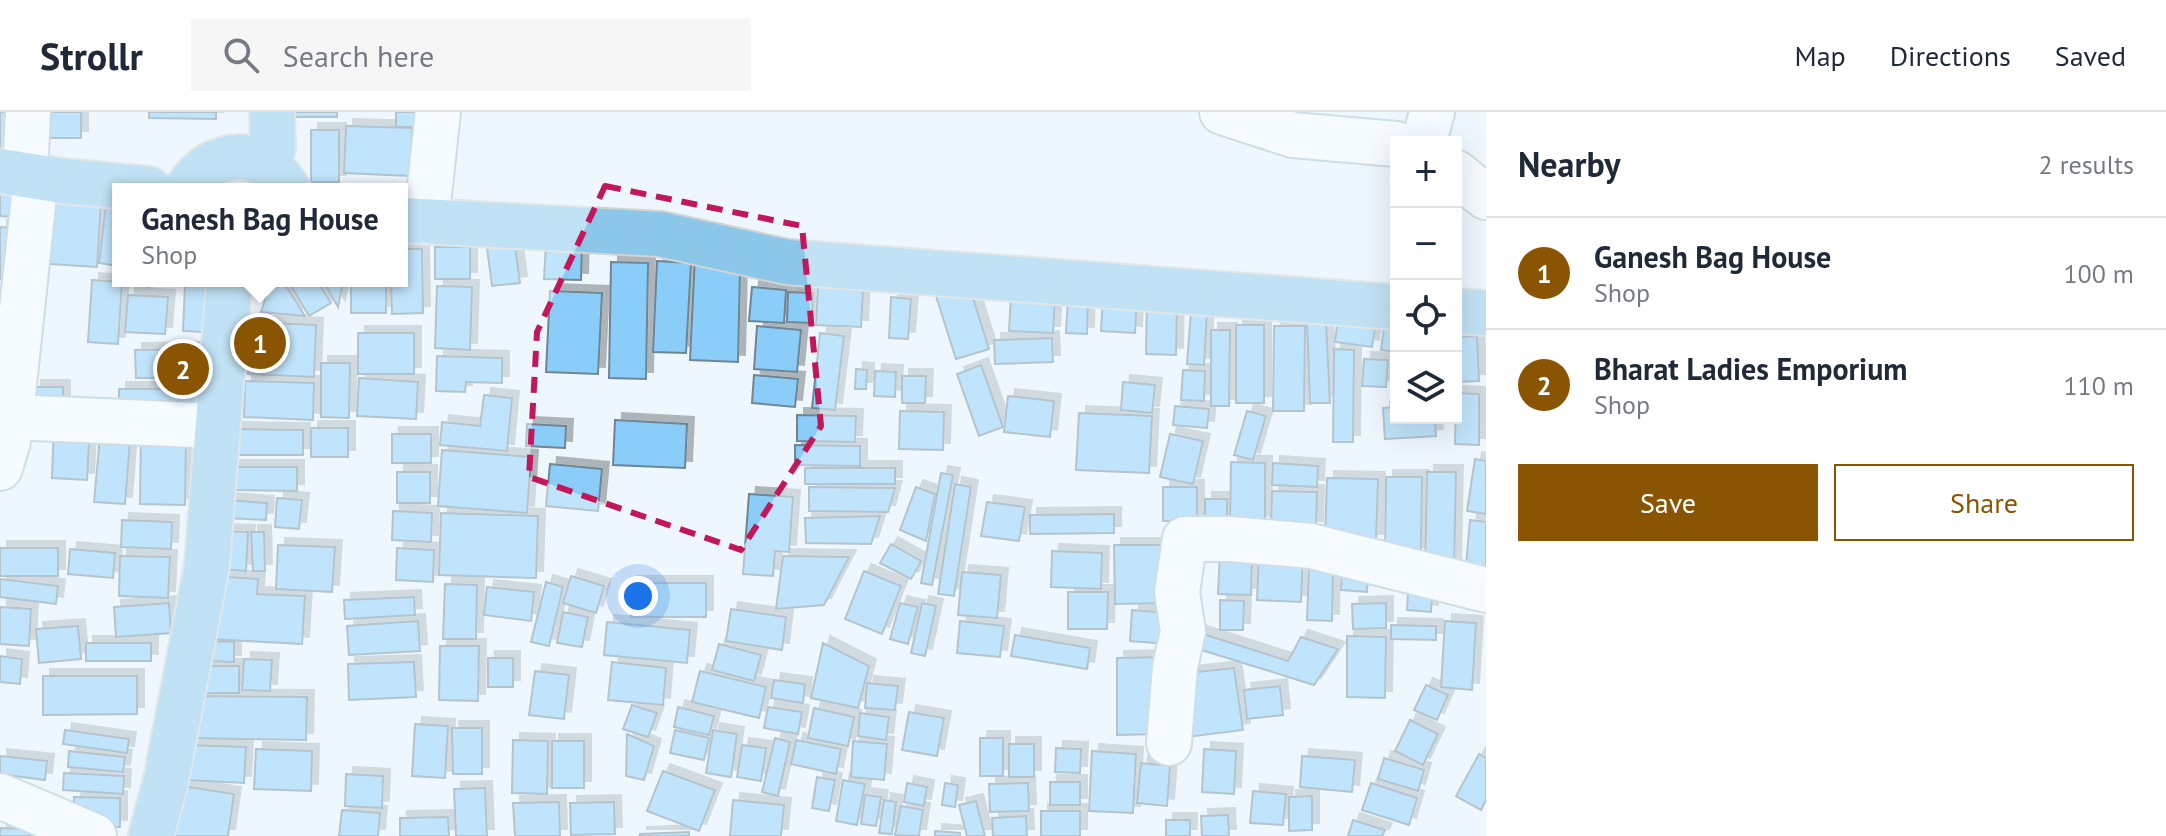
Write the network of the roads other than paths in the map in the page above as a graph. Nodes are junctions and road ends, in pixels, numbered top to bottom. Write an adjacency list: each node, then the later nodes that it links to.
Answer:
1 (28, 112): 8 (street)
2 (272, 112): 9 (main road)
3 (438, 112): 14 (street)
4 (1222, 112): 7 (street)
5 (1432, 112): 6 (street)
6 (1426, 136)
7 (1390, 143)
8 (20, 174): 12 (main road); 19 (street)
9 (278, 177): 11 (main road)
10 (1462, 178): 13 (street)
11 (191, 183)
12 (112, 186)
13 (1486, 197)
14 (414, 221): 16 (main road)
15 (229, 287): 20 (main road)
16 (1390, 307)
17 (1462, 311): 18 (main road)
18 (1486, 313)
19 (11, 417): 20 (street); 21 (street)
20 (217, 426): 26 (main road)
21 (0, 468)
22 (1486, 590): 23 (street)
23 (1169, 743)
24 (0, 796): 25 (street)
25 (94, 836)
26 (151, 836)

